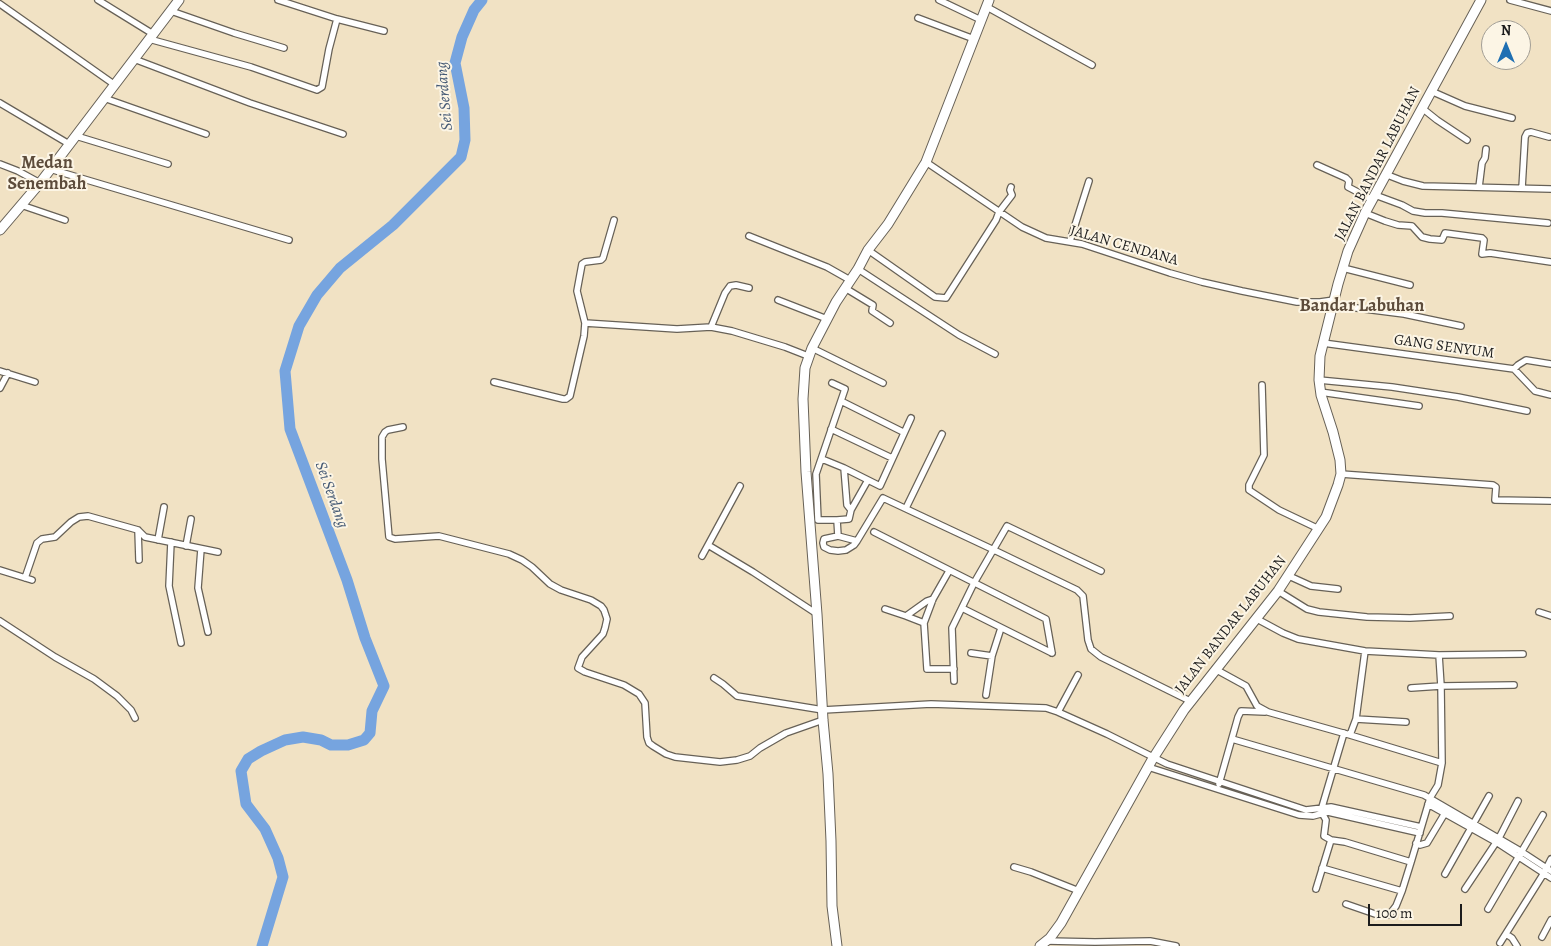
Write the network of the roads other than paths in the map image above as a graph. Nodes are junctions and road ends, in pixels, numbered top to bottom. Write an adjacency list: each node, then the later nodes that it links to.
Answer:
1 (98, 0): 15 (street)
2 (179, 0): 9 (main road)
3 (278, 0): 12 (street)
4 (939, 0): 13 (street)
5 (1480, 0): 21 (main road, JALAN BANDAR LABUHAN)
6 (1510, 0): 10 (street)
7 (988, 3): 13 (main road); 19 (street)
8 (0, 4): 20 (street)
9 (170, 10): 15 (main road); 17 (street)
10 (1551, 11)
11 (918, 18): 16 (street)
12 (337, 19): 14 (street); 15 (street)
13 (981, 20): 16 (main road)
14 (384, 31)
15 (151, 36): 18 (main road)
16 (974, 39): 33 (main road)
17 (284, 48)
18 (134, 59): 20 (main road); 27 (street)
19 (1092, 65)
20 (115, 85): 22 (main road)
21 (1431, 91): 24 (main road, JALAN BANDAR LABUHAN); 25 (street)
22 (104, 98): 26 (street); 28 (main road)
23 (0, 103): 31 (street)
24 (1422, 108): 30 (street); 38 (main road, JALAN BANDAR LABUHAN)
25 (1512, 118)
26 (206, 134)
27 (343, 134)
28 (76, 136): 31 (main road); 35 (street)
29 (1549, 137): 43 (street)
30 (1466, 140)
31 (69, 144): 37 (main road)
32 (1486, 149): 41 (street)
33 (926, 162): 47 (street, JALAN CENDANA); 56 (main road)
34 (0, 164): 40 (street)
35 (168, 164)
36 (1317, 165): 45 (street)
37 (50, 169): 40 (main road); 54 (street)
38 (1386, 174): 41 (street); 45 (main road, JALAN BANDAR LABUHAN)
39 (1089, 181): 55 (street)
40 (40, 183): 46 (main road)
41 (1480, 186): 43 (street)
42 (1011, 187): 47 (street)
43 (1522, 188): 44 (street)
44 (1551, 189)
45 (1374, 198): 48 (main road, JALAN BANDAR LABUHAN); 51 (street)
46 (21, 205): 49 (street); 52 (main road)
47 (1000, 212): 55 (street, JALAN CENDANA); 56 (street)
48 (1365, 213): 57 (street); 58 (main road, JALAN BANDAR LABUHAN)
49 (65, 220)
50 (614, 220): 67 (street)
51 (1548, 224)
52 (0, 230)
53 (749, 236): 60 (street)
54 (289, 240)
55 (1070, 241): 65 (street, JALAN CENDANA)
56 (868, 250): 59 (main road)
57 (1551, 262)
58 (1343, 268): 61 (street); 65 (main road, JALAN BANDAR LABUHAN)
59 (858, 269): 60 (main road); 73 (street)
60 (850, 280): 63 (main road)
61 (1410, 285)
62 (749, 288): 70 (street)
63 (845, 288): 66 (main road); 68 (street)
64 (778, 300): 66 (street)
65 (1334, 303): 69 (street, JALAN CENDANA); 71 (main road, JALAN BANDAR LABUHAN)
66 (827, 319): 72 (main road)
67 (585, 323): 70 (street); 80 (street)
68 (890, 324)
69 (1461, 326)
70 (711, 327): 72 (street)
71 (1324, 343): 75 (street, GANG SENYUM); 78 (main road, JALAN BANDAR LABUHAN)
72 (810, 352): 82 (street); 115 (main road)
73 (995, 354)
74 (1551, 364): 75 (street)
75 (1514, 370): 86 (street)
76 (0, 371): 77 (street)
77 (8, 374): 79 (street); 84 (street)
78 (1319, 380): 85 (main road, JALAN BANDAR LABUHAN); 89 (street)
79 (35, 382)
80 (494, 382)
81 (832, 383): 87 (street)
82 (884, 383)
83 (1262, 385): 107 (street)
84 (0, 388)
85 (1320, 392): 88 (street); 98 (main road, JALAN BANDAR LABUHAN)
86 (1551, 395)
87 (841, 401): 92 (street); 93 (street)
88 (1419, 406)
89 (1527, 411)
90 (911, 418): 93 (street)
91 (404, 428): 167 (street)
92 (831, 428): 95 (street); 96 (street)
93 (903, 432): 96 (street)
94 (942, 434): 103 (street)
95 (822, 458): 97 (street); 106 (street)
96 (892, 458): 99 (street)
97 (844, 468): 99 (street); 104 (street)
98 (1341, 474): 101 (street); 107 (main road, JALAN BANDAR LABUHAN)
99 (868, 480): 104 (street)
100 (740, 486): 116 (street)
101 (1551, 501)
102 (164, 507): 112 (street)
103 (906, 508): 113 (street); 120 (street)
104 (850, 510): 106 (street)
105 (191, 519): 117 (street)
106 (837, 520): 110 (street)
107 (1319, 529): 127 (main road, JALAN BANDAR LABUHAN)
108 (138, 530): 112 (street); 123 (street); 128 (street)
109 (874, 532): 125 (street)
110 (838, 536): 111 (street); 113 (street)
111 (824, 539): 115 (street); 118 (street)
112 (158, 540): 114 (street)
113 (857, 541): 118 (street)
114 (171, 542): 117 (street); 146 (street)
115 (812, 544): 118 (street); 137 (main road)
116 (708, 545): 122 (street); 137 (street)
117 (186, 546): 119 (street)
118 (824, 547)
119 (201, 549): 121 (street); 145 (street)
120 (994, 550): 126 (street); 130 (street); 161 (street)
121 (218, 552)
122 (702, 556)
123 (139, 560)
124 (0, 570): 128 (street)
125 (949, 571): 130 (street); 133 (street)
126 (1101, 571)
127 (1289, 576): 131 (street); 132 (main road, JALAN BANDAR LABUHAN)
128 (25, 578): 129 (street)
129 (32, 580)
130 (974, 583): 135 (street); 144 (street)
131 (1338, 589)
132 (1278, 591): 139 (street); 141 (main road, JALAN BANDAR LABUHAN)
133 (933, 599): 138 (street); 143 (street)
134 (885, 608): 138 (street)
135 (962, 608): 144 (street); 152 (street)
136 (1539, 612): 140 (street)
137 (818, 614): 162 (main road)
138 (906, 616): 143 (street)
139 (1450, 616)
140 (1551, 616)
141 (1257, 619): 147 (street); 153 (main road, JALAN BANDAR LABUHAN)
142 (0, 621): 165 (street)
143 (924, 622): 152 (street)
144 (1001, 628): 151 (street)
145 (208, 632)
146 (181, 643)
147 (1365, 651): 150 (street); 166 (street)
148 (971, 653): 151 (street)
149 (1523, 654): 150 (street)
150 (1439, 655): 158 (street)
151 (992, 656): 160 (street)
152 (954, 669): 156 (street)
153 (1216, 669): 161 (main road, JALAN BANDAR LABUHAN); 164 (street)
154 (1078, 675): 163 (street)
155 (714, 678): 162 (street)
156 (954, 681)
157 (1514, 685): 158 (street)
158 (1441, 686): 159 (street); 172 (street)
159 (1411, 688)
160 (986, 695)
161 (1190, 701): 171 (main road, JALAN BANDAR LABUHAN)
162 (824, 710): 163 (street); 167 (main road)
163 (1058, 712): 171 (street)
164 (1268, 712): 169 (street); 170 (street)
165 (135, 718)
166 (1356, 719): 168 (street); 169 (street)
167 (823, 720): 209 (main road)
168 (1406, 722)
169 (1347, 734): 172 (street); 174 (street)
170 (1232, 739): 174 (street); 177 (street)
171 (1154, 758): 173 (main road, JALAN BANDAR LABUHAN); 175 (street)
172 (1442, 763): 180 (street)
173 (1148, 767): 176 (street); 200 (main road, JALAN BANDAR LABUHAN)
174 (1334, 768): 180 (street); 182 (street)
175 (1185, 770): 176 (street); 177 (street)
176 (1182, 777): 178 (street)
177 (1219, 782): 178 (street); 182 (street)
178 (1217, 789): 182 (street)
179 (1489, 796): 185 (street)
180 (1429, 801): 183 (street); 185 (street); 186 (street)
181 (1518, 801): 188 (street)
182 (1322, 810): 186 (street); 187 (street)
183 (1445, 813): 185 (street); 189 (street)
184 (1543, 815): 190 (street)
185 (1472, 826): 188 (street); 196 (street)
186 (1421, 830): 189 (street)
187 (1331, 840): 192 (street); 194 (street)
188 (1498, 840): 190 (street); 199 (street)
189 (1416, 844): 192 (street)
190 (1521, 855): 195 (street); 203 (street)
191 (1551, 859): 195 (street)
192 (1411, 862): 201 (street)
193 (1014, 867): 200 (street)
194 (1322, 868): 198 (street); 201 (street)
195 (1547, 871): 197 (street); 205 (street)
196 (1444, 874)
197 (1551, 878)
198 (1316, 889)
199 (1465, 890)
200 (1079, 891): 207 (main road, JALAN BANDAR LABUHAN)
201 (1402, 891): 202 (street)
202 (1346, 904)
203 (1488, 909)
204 (1551, 920): 206 (street)
205 (1506, 934): 208 (street); 211 (street)
206 (1542, 937)
207 (1044, 943): 210 (street)
208 (1500, 943)
209 (837, 946)
210 (1176, 946)
211 (1517, 946)

